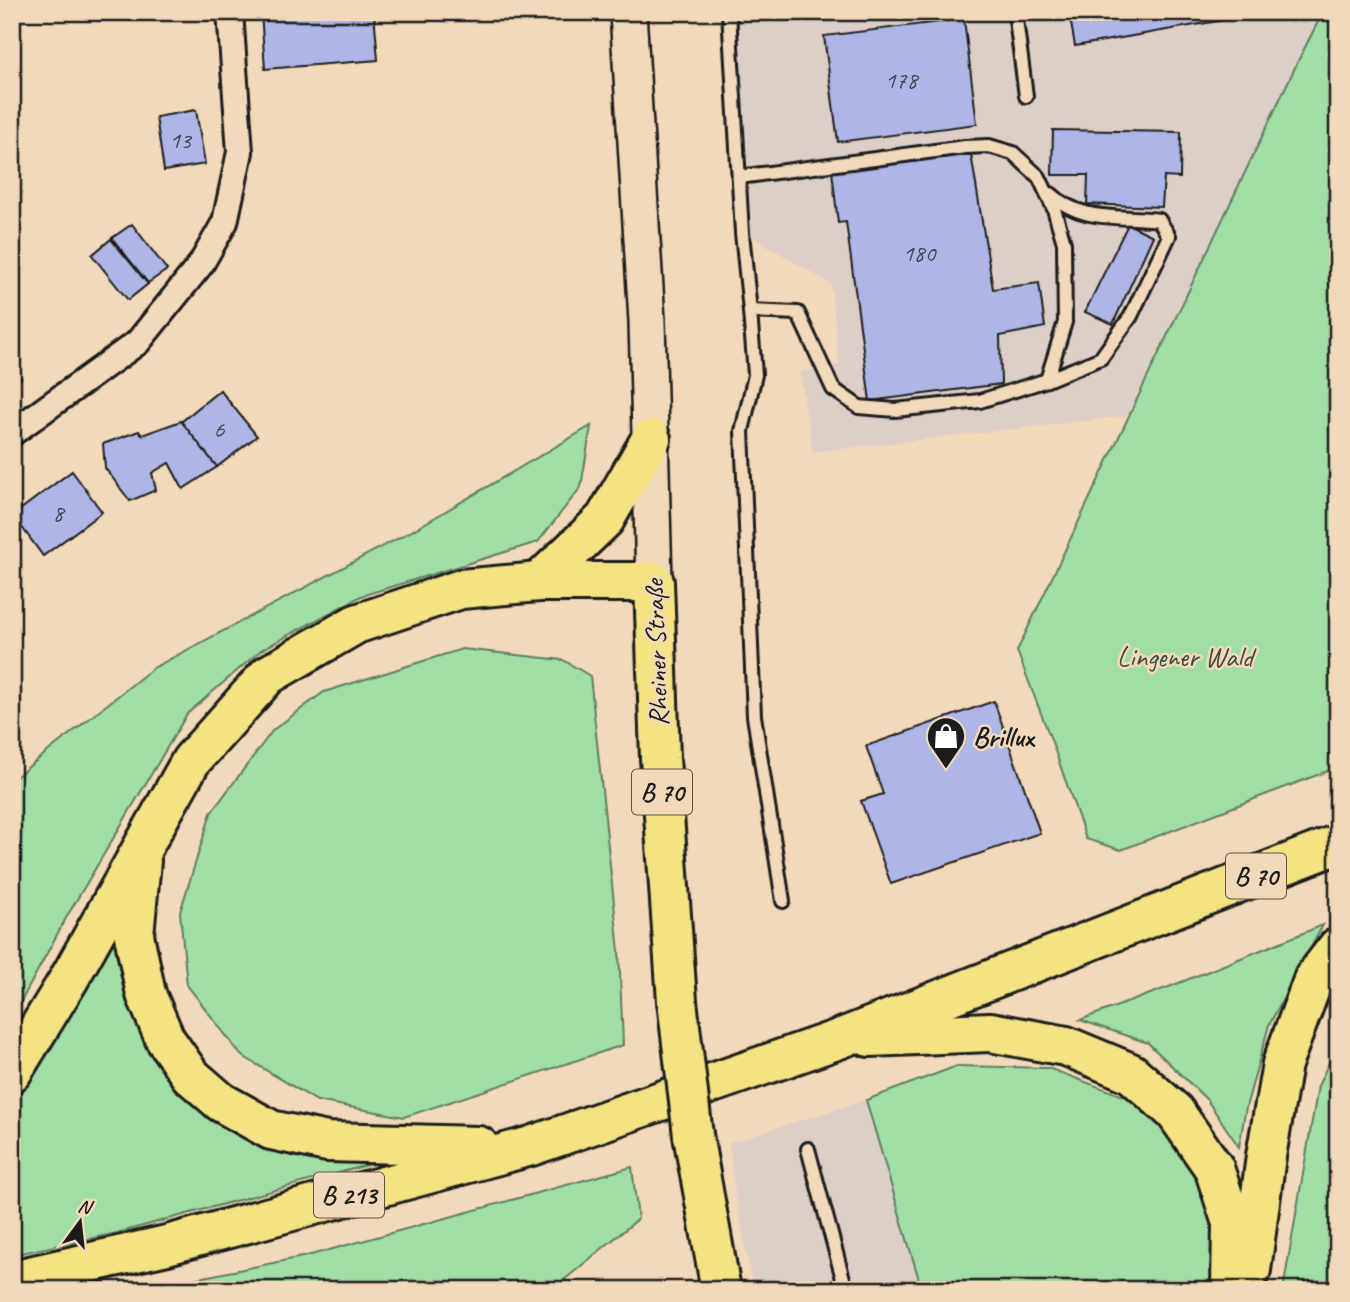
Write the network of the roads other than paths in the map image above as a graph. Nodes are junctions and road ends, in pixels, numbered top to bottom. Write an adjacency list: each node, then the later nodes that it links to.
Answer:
1 (230, 12): 10 (street)
2 (628, 12): 11 (main road, Rheiner Straße)
3 (729, 12): 6 (lane)
4 (1015, 12): 5 (lane)
5 (1026, 96)
6 (739, 177): 7 (lane); 8 (lane)
7 (1044, 187): 9 (lane); 9 (lane)
8 (750, 311): 9 (lane); 16 (lane)
9 (1047, 380)
10 (12, 433)
11 (651, 439): 12 (main road); 13 (main road, Rheiner Straße)
12 (539, 582): 13 (main road); 15 (main road)
13 (654, 582): 23 (main road, Rheiner Straße / B 70, bridge)
14 (1338, 844): 18 (main road, B 70)
15 (143, 846): 19 (main road); 20 (main road)
16 (783, 901)
17 (1338, 947): 26 (main road)
18 (839, 1039): 20 (main road, B 70); 25 (main road)
19 (12, 1072)
20 (531, 1146): 22 (main road, B 213)
21 (808, 1149): 24 (lane)
22 (12, 1280)
23 (721, 1290)
24 (846, 1290)
25 (1231, 1290)
26 (1248, 1290)

